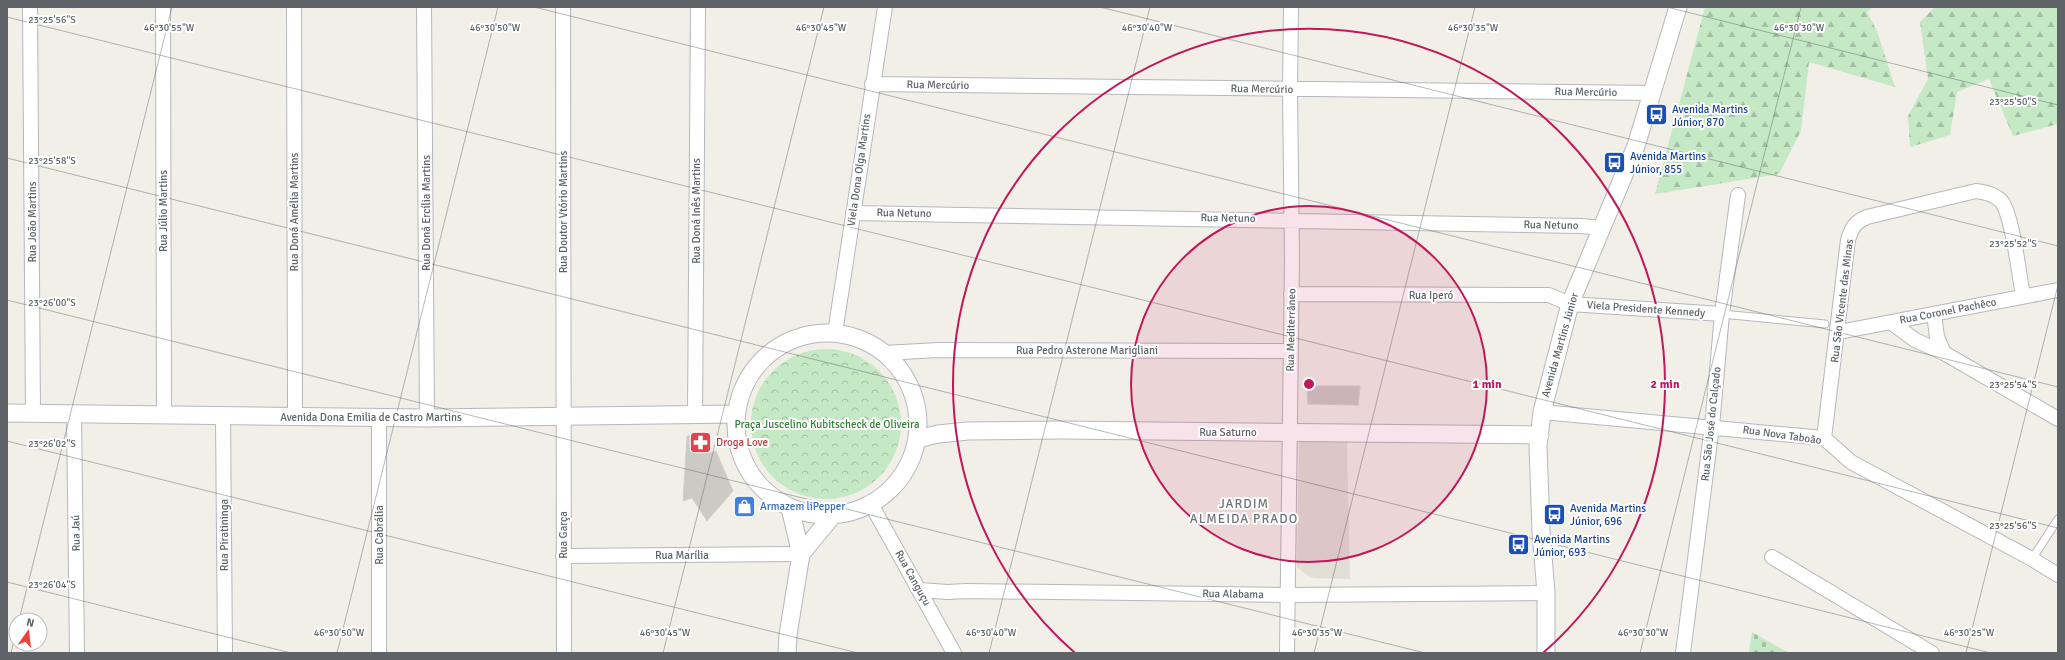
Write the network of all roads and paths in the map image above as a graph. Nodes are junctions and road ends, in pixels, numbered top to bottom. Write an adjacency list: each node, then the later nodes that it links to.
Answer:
1 (30, 7): 32 (street, Rua João Martins)
2 (163, 7): 35 (street, Rua Júlio Martins)
3 (294, 7): 38 (street, Rua Doná Amélia Martins)
4 (424, 7): 40 (street, Rua Doná Ercília Martins)
5 (562, 7): 41 (street, Rua Doutor Vtório Martins)
6 (698, 7): 36 (street, Rua Doná Inês Martins)
7 (885, 7): 10 (street, Viela Dona Olga Martins)
8 (1291, 7): 11 (street, Rua Mediterrâneo)
9 (1678, 7): 12 (street, Avenida Martins Júnior)
10 (872, 84): 11 (street, Rua Mercúrio); 14 (street, Viela Dona Olga Martins)
11 (1290, 90): 12 (street, Rua Mercúrio); 15 (street, Rua Mediterrâneo)
12 (1653, 93): 16 (street, Avenida Martins Júnior)
13 (1738, 195): 21 (street, Rua São José do Calçado)
14 (853, 212): 15 (street, Rua Netuno); 26 (street, Viela Dona Olga Martins)
15 (1292, 219): 16 (street, Rua Netuno); 18 (street, Rua Mediterrâneo)
16 (1602, 228): 20 (street, Avenida Martins Júnior)
17 (2058, 290): 19 (street, Rua Coronel Pachêco)
18 (1291, 294): 20 (street, Rua Iperó); 27 (street, Rua Mediterrâneo)
19 (2023, 296): 22 (street, Rua Coronel Pachêco); 25 (street, Rua São Vicente das Minas)
20 (1570, 304): 21 (street, Viela Presidente Kennedy); 30 (street, Avenida Martins Júnior)
21 (1722, 314): 24 (lane); 43 (street, Rua São José do Calçado)
22 (1934, 314): 23 (street, Rua Coronel Pachêco); 29 (street)
23 (1892, 323): 25 (street, Rua Coronel Pachêco); 29 (street)
24 (1825, 324)
25 (1838, 332): 46 (street, Rua São Vicente das Minas)
26 (834, 333): 28 (street); 34 (street)
27 (1291, 351): 28 (street, Rua Pedro Asterone Marigliani); 44 (street, Rua Mediterrâneo)
28 (883, 352): 47 (street)
29 (1944, 353): 42 (street)
30 (1542, 412): 43 (street, Rua Nova Taboão); 45 (street, Avenida Martins Júnior)
31 (7, 413): 32 (street, Avenida Dona Emilia de Castro Martins)
32 (33, 414): 33 (street, Avenida Dona Emilia de Castro Martins)
33 (74, 414): 35 (street, Avenida Dona Emilia de Castro Martins); 60 (street, Rua Jaú)
34 (735, 414): 36 (street, Avenida Dona Emilia de Castro Martins); 49 (street)
35 (164, 415): 37 (street, Avenida Dona Emilia de Castro Martins)
36 (695, 415): 41 (street, Avenida Dona Emilia de Castro Martins)
37 (223, 416): 38 (street, Avenida Dona Emilia de Castro Martins); 61 (street, Rua Piratininga)
38 (295, 416): 39 (street, Avenida Dona Emilia de Castro Martins)
39 (379, 418): 40 (street, Avenida Dona Emilia de Castro Martins); 62 (street, Rua Cabrália)
40 (427, 418): 41 (street, Avenida Dona Emilia de Castro Martins)
41 (563, 418): 53 (street, Rua Garça)
42 (2058, 419)
43 (1712, 426): 46 (street, Rua Nova Taboão); 68 (street, Rua São José do Calçado)
44 (1290, 433): 45 (street, Rua Saturno); 47 (street, Rua Saturno); 59 (street, Rua Mediterrâneo)
45 (1540, 435): 58 (street, Avenida Martins Júnior)
46 (1824, 438): 55 (street, Rua Nova Taboão)
47 (917, 439): 48 (street)
48 (871, 504): 50 (street); 57 (street, Rua Canguçu)
49 (790, 508): 50 (street); 52 (street)
50 (833, 515): 52 (street)
51 (2058, 519): 55 (lane)
52 (802, 554): 53 (street, Rua Marília); 64 (street)
53 (562, 556): 63 (street, Rua Garça)
54 (1772, 557): 69 (street)
55 (2032, 559): 56 (street, Rua Nova Taboão)
56 (2058, 575)
57 (920, 590): 59 (street, Rua Alabama); 65 (street, Rua Canguçu)
58 (1546, 593): 59 (street, Rua Alabama); 67 (street, Avenida Martins Júnior)
59 (1289, 595): 66 (street, Rua Mediterrâneo)
60 (77, 653)
61 (224, 653)
62 (379, 653)
63 (564, 653)
64 (787, 653)
65 (954, 653)
66 (1287, 653)
67 (1546, 653)
68 (1683, 653)
69 (1932, 653)

